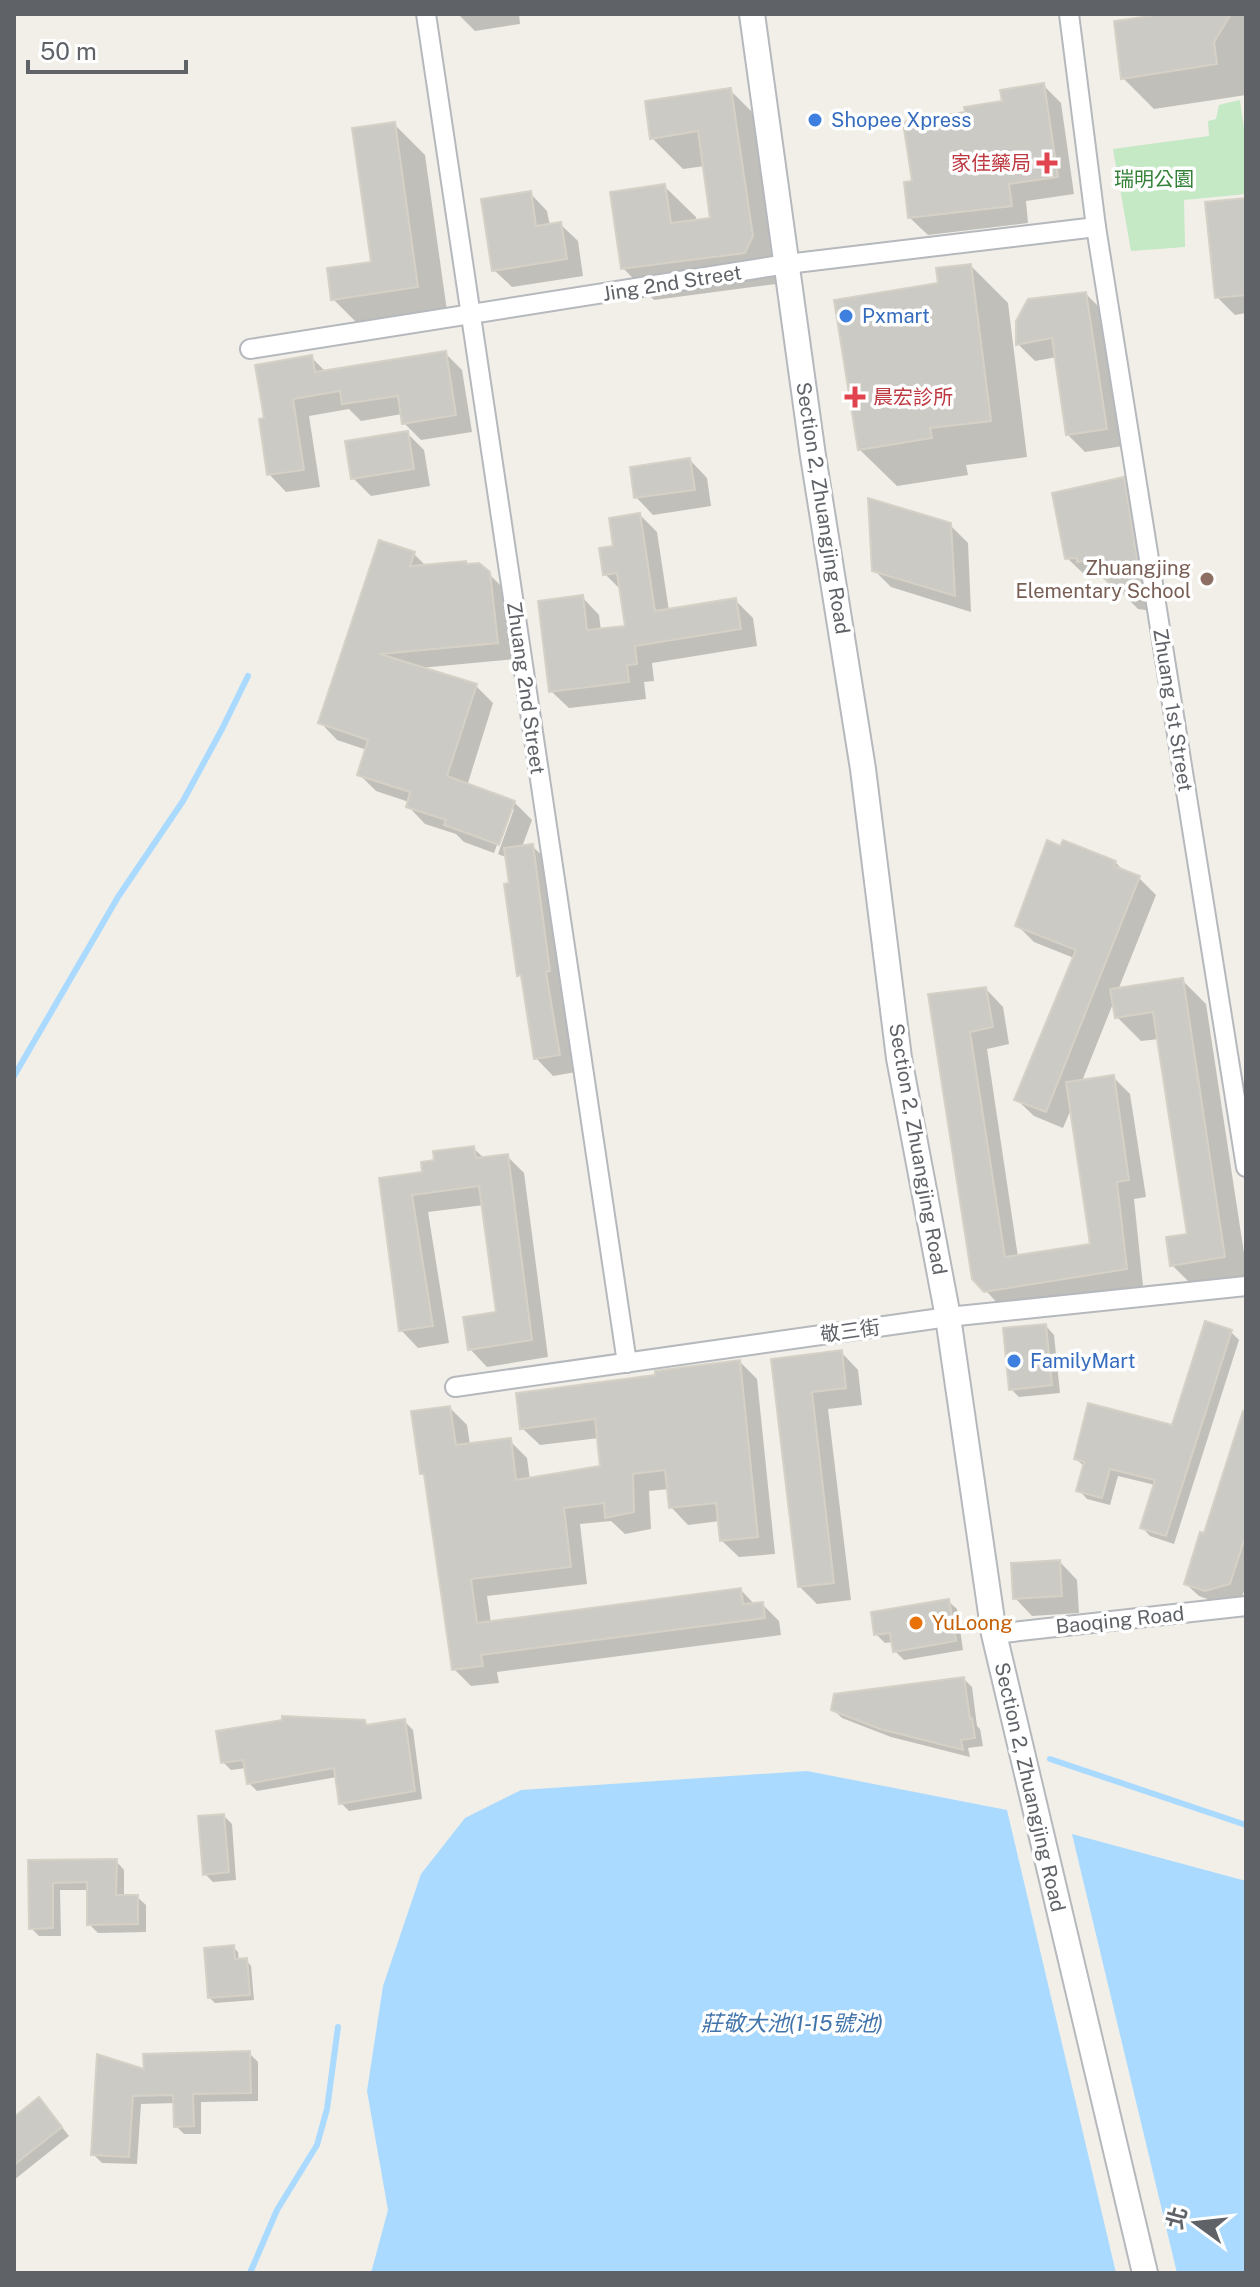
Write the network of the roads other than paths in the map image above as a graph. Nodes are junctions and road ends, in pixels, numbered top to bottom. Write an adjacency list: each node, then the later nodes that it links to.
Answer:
1 (426, 14): 6 (street, Zhuang 2nd Street)
2 (752, 14): 5 (street, Section 2, Zhuangjing Road)
3 (1069, 14): 4 (street, Zhuang 1st Street)
4 (1096, 227): 5 (street, Jing 2nd Street); 8 (street, Zhuang 1st Street)
5 (787, 264): 6 (street, Jing 2nd Street); 10 (street, Section 2, Zhuangjing Road)
6 (471, 312): 7 (street, Jing 2nd Street); 11 (street, Zhuang 2nd Street)
7 (250, 349)
8 (1246, 1167)
9 (1246, 1286): 10 (street, 敬三街)
10 (948, 1317): 11 (street, 敬三街); 14 (street, Section 2, Zhuangjing Road)
11 (627, 1363): 12 (street, 敬三街)
12 (455, 1387)
13 (1246, 1606): 14 (street, Baoqing Road)
14 (994, 1634): 15 (street, Section 2, Zhuangjing Road)
15 (1145, 2273)

